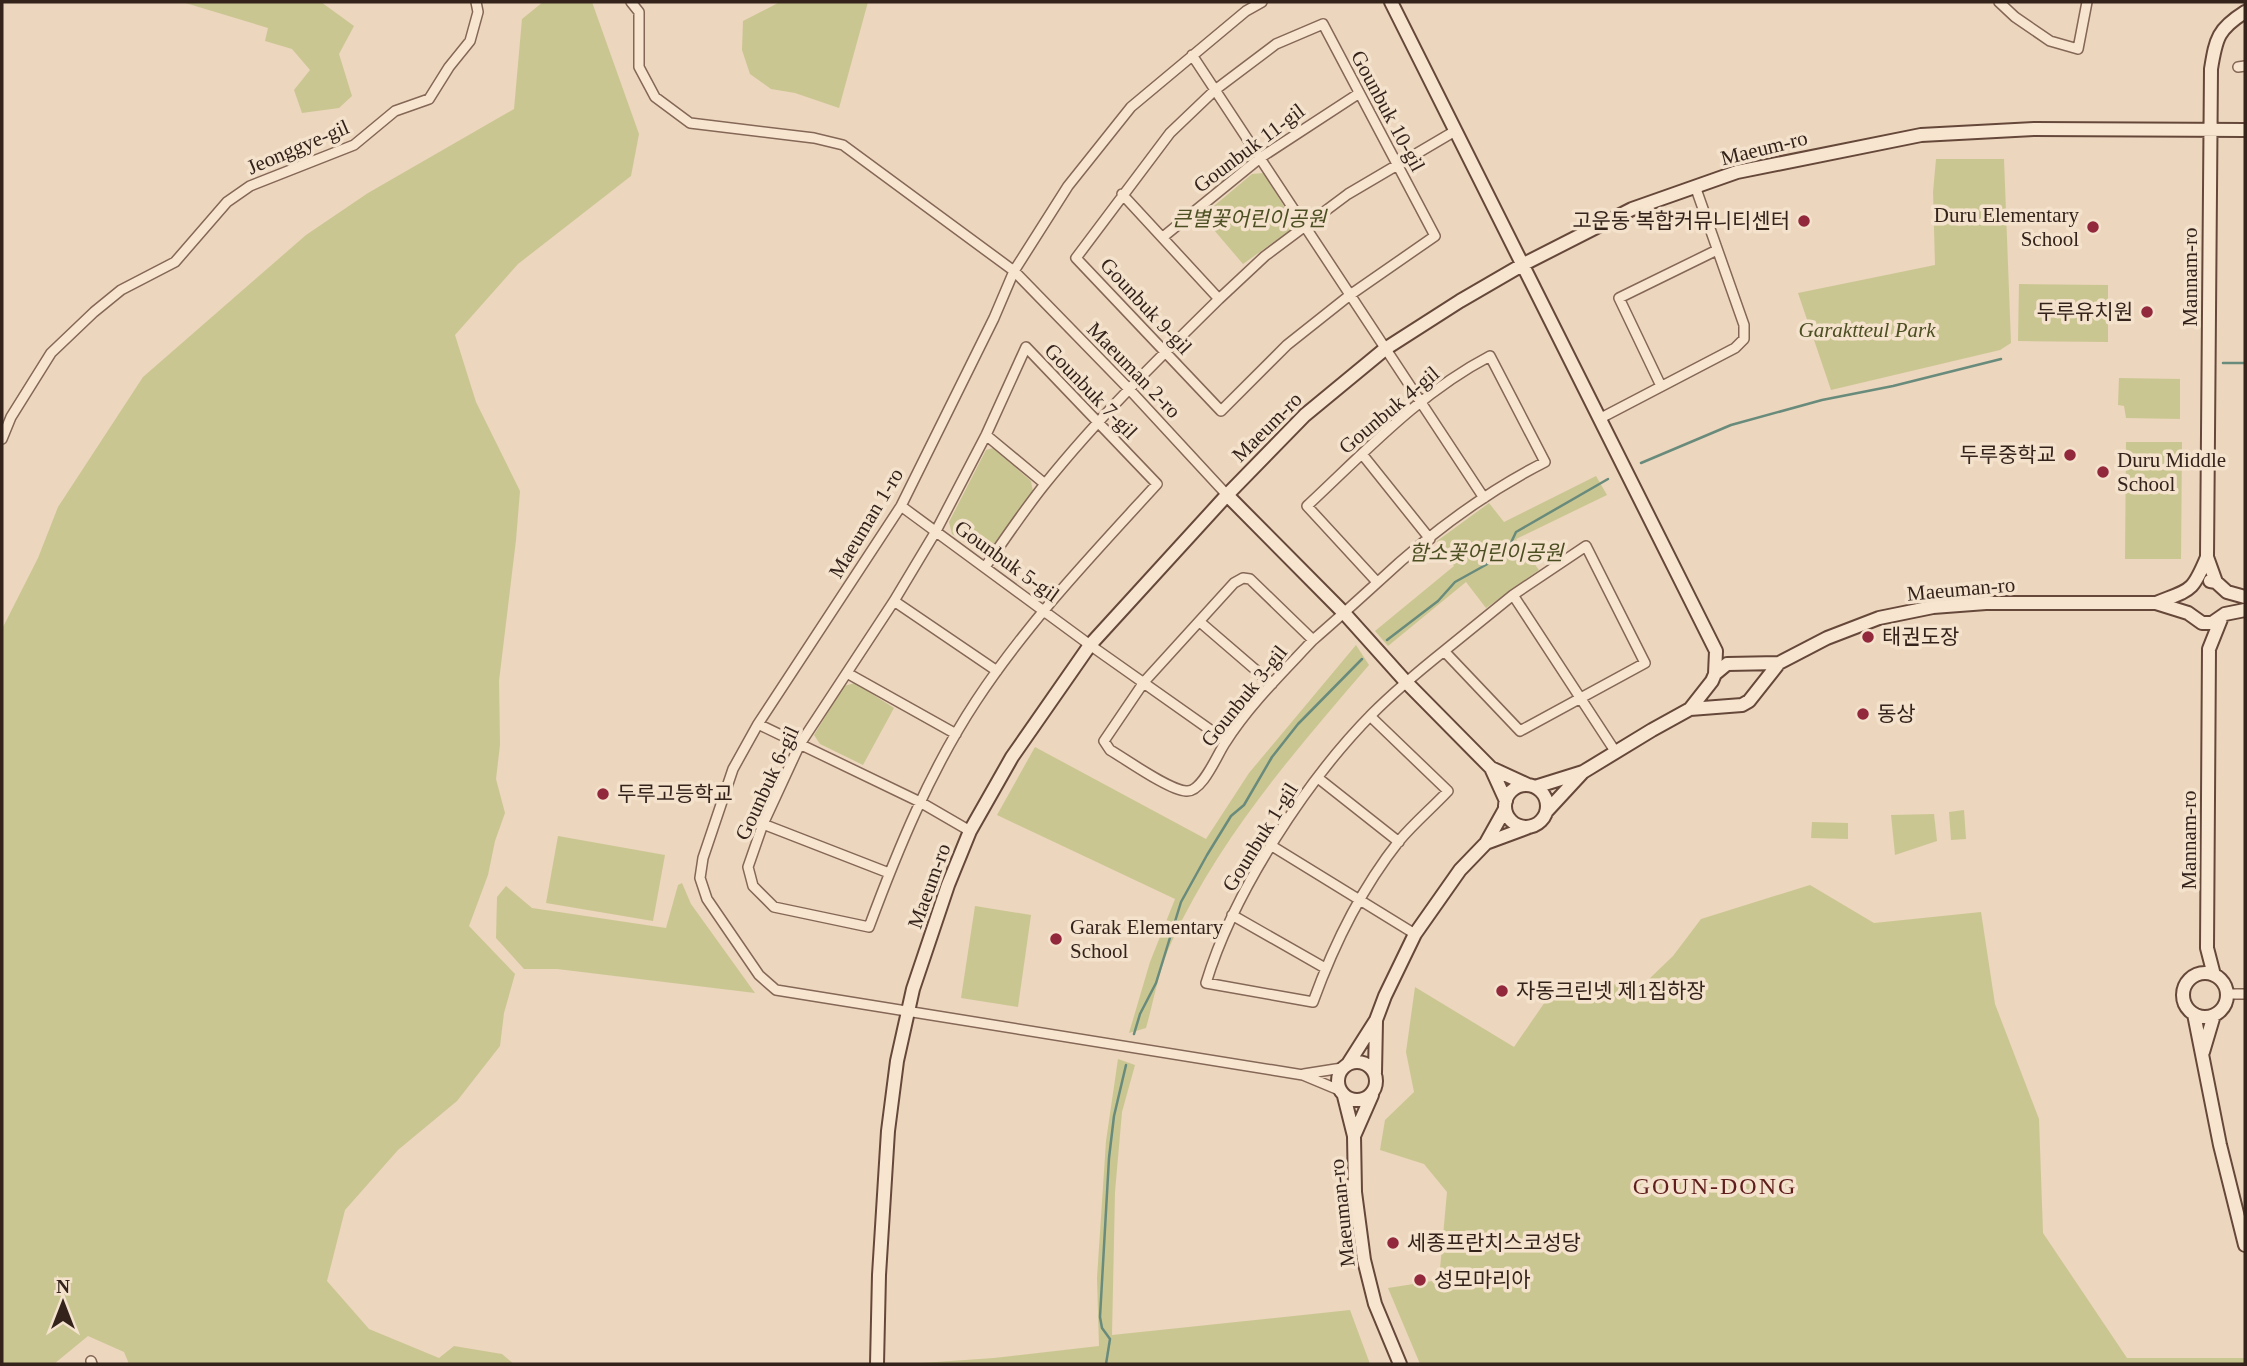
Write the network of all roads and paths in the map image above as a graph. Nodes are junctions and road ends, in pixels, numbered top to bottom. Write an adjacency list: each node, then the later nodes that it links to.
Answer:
1 (476, 2): 33 (street, Jeonggye-gil)
2 (631, 2): 22 (street, Maeuman 2-ro)
3 (1262, 2): 8 (street, Maeuman 1-ro)
4 (1391, 2): 13 (street)
5 (1998, 2): 6 (street)
6 (2087, 2)
7 (2245, 12): 11 (street, Mannam-ro)
8 (1192, 55): 9 (street); 22 (street, Maeuman 1-ro)
9 (1215, 90): 10 (street, Gounbuk 10-gil); 14 (street); 17 (street, Gounbuk 9-gil)
10 (1358, 94): 14 (street, Gounbuk 11-gil); 15 (street, Gounbuk 10-gil)
11 (2211, 129): 12 (street, Maeum-ro); 16 (street, Maeum-ro); 41 (street, Mannam-ro)
12 (2245, 130)
13 (1455, 131): 15 (street); 21 (street)
14 (1260, 158): 18 (street); 19 (street, Gounbuk 11-gil)
15 (1396, 166): 18 (street); 23 (street, Gounbuk 10-gil)
16 (1695, 187): 20 (street); 21 (street, Maeum-ro)
17 (1122, 194): 19 (street); 26 (street, Gounbuk 9-gil)
18 (1305, 227): 23 (street); 24 (street)
19 (1163, 237): 24 (street)
20 (1717, 250): 27 (street); 27 (street)
21 (1522, 265): 25 (street, Maeum-ro); 30 (street)
22 (1014, 271): 28 (street, Maeuman 2-ro); 38 (street, Maeuman 1-ro)
23 (1350, 295): 25 (street); 26 (street, Gounbuk 9-gil)
24 (1219, 299): 26 (street)
25 (1385, 349): 29 (street); 36 (street, Maeum-ro)
26 (1165, 352): 28 (street)
27 (1661, 386): 30 (street)
28 (1129, 389): 31 (street); 36 (street, Maeuman 2-ro)
29 (1420, 401): 34 (street, Gounbuk 4-gil); 37 (street); 37 (street, Gounbuk 4-gil)
30 (1599, 419): 61 (street)
31 (1097, 424): 32 (street, Gounbuk 7-gil); 35 (street); 51 (street, Gounbuk 7-gil)
32 (986, 435): 35 (street); 39 (street, Gounbuk 7-gil)
33 (2, 439)
34 (1362, 454): 40 (street); 43 (street, Gounbuk 4-gil)
35 (1045, 484): 42 (street)
36 (1227, 495): 53 (street); 58 (street, Maeum-ro)
37 (1483, 498): 40 (street, Gounbuk 4-gil)
38 (901, 506): 39 (street, Gounbuk 5-gil); 75 (street, Maeuman 1-ro)
39 (936, 531): 42 (street, Gounbuk 5-gil); 49 (street, Gounbuk 6-gil)
40 (1430, 539): 43 (street, Gounbuk 4-gil)
41 (2207, 557): 44 (street); 45 (street)
42 (985, 566): 51 (street, Gounbuk 5-gil)
43 (1377, 582): 53 (street, Gounbuk 4-gil)
44 (2216, 582): 45 (street); 46 (street)
45 (2192, 587): 50 (street); 54 (street)
46 (2227, 592): 48 (street); 55 (street)
47 (1513, 595): 60 (street, Gounbuk 1-gil); 71 (street); 71 (street, Gounbuk 1-gil)
48 (2245, 597)
49 (894, 601): 64 (street); 65 (street, Gounbuk 6-gil)
50 (2156, 603): 54 (street); 62 (street, Maeuman-ro)
51 (1044, 609): 58 (street, Gounbuk 5-gil); 64 (street, Gounbuk 6-gil)
52 (2245, 610): 55 (street)
53 (1345, 614): 57 (street, Gounbuk 4-gil); 68 (street)
54 (2191, 616): 55 (street); 59 (street)
55 (2223, 617): 59 (street)
56 (1200, 622): 57 (street, Gounbuk 3-gil); 67 (street, Gounbuk 3-gil); 69 (street)
57 (1313, 640): 69 (street, Gounbuk 3-gil)
58 (1090, 645): 67 (street, Gounbuk 5-gil); 89 (street, Maeum-ro)
59 (2209, 649): 97 (street, Mannam-ro)
60 (1444, 651): 68 (street, Gounbuk 1-gil); 71 (street)
61 (1716, 651): 63 (street); 66 (street)
62 (1779, 663): 63 (street); 70 (street)
63 (1739, 664): 66 (street); 70 (street)
64 (997, 671): 76 (street, Gounbuk 6-gil)
65 (847, 673): 76 (street); 78 (street, Gounbuk 6-gil)
66 (1714, 677): 72 (street); 73 (street)
67 (1144, 682): 77 (street, Gounbuk 5-gil); 77 (street, Gounbuk 3-gil)
68 (1406, 682): 74 (street, Gounbuk 1-gil); 80 (street)
69 (1272, 684): 77 (street, Gounbuk 3-gil)
70 (1754, 694): 72 (street)
71 (1582, 698): 79 (street)
72 (1725, 705): 73 (street)
73 (1690, 709): 79 (street)
74 (1370, 716): 82 (street, Gounbuk 1-gil); 90 (street, Gounbuk 1-gil)
75 (758, 724): 78 (street); 103 (street, Maeuman 1-ro)
76 (956, 734): 84 (street, Gounbuk 6-gil)
77 (1226, 741)
78 (800, 744): 84 (street); 87 (street, Gounbuk 6-gil)
79 (1615, 751): 81 (street)
80 (1491, 768): 83 (street); 85 (street)
81 (1583, 772): 83 (street); 86 (street)
82 (1318, 778): 90 (street); 92 (street, Gounbuk 1-gil)
83 (1532, 786): 85 (street); 86 (street)
84 (920, 802): 89 (street); 93 (street, Gounbuk 6-gil)
85 (1506, 805): 88 (street); 91 (street)
86 (1546, 812): 88 (street)
87 (764, 824): 93 (street); 93 (street, Gounbuk 6-gil)
88 (1529, 827): 91 (street)
89 (971, 831): 103 (street, Maeum-ro)
90 (1399, 842): 94 (street, Gounbuk 1-gil)
91 (1486, 844): 96 (street)
92 (1272, 846): 94 (street); 95 (street, Gounbuk 1-gil)
93 (889, 873)
94 (1360, 900): 96 (street); 98 (street, Gounbuk 1-gil)
95 (1232, 915): 98 (street); 98 (street, Gounbuk 1-gil)
96 (1415, 934): 106 (street)
97 (2207, 948): 99 (street); 100 (street)
98 (1325, 968)
99 (2214, 975): 100 (street); 101 (street)
100 (2191, 979): 104 (street)
101 (2227, 993): 102 (street); 105 (street)
102 (2245, 994)
103 (908, 1012): 110 (street, Maeuman 1-ro); 115 (street, Maeum-ro)
104 (2194, 1014): 105 (street); 107 (street)
105 (2214, 1015): 107 (street)
106 (1376, 1020): 108 (street); 109 (street)
107 (2203, 1052): 114 (street)
108 (1345, 1066): 109 (street); 110 (street); 111 (street)
109 (1375, 1073): 112 (street)
110 (1303, 1075): 111 (street)
111 (1342, 1093): 112 (street); 113 (street)
112 (1372, 1094): 113 (street)
113 (1354, 1136): 116 (street, Maeuman-ro)
114 (2245, 1245)
115 (877, 1364)
116 (1400, 1364)

